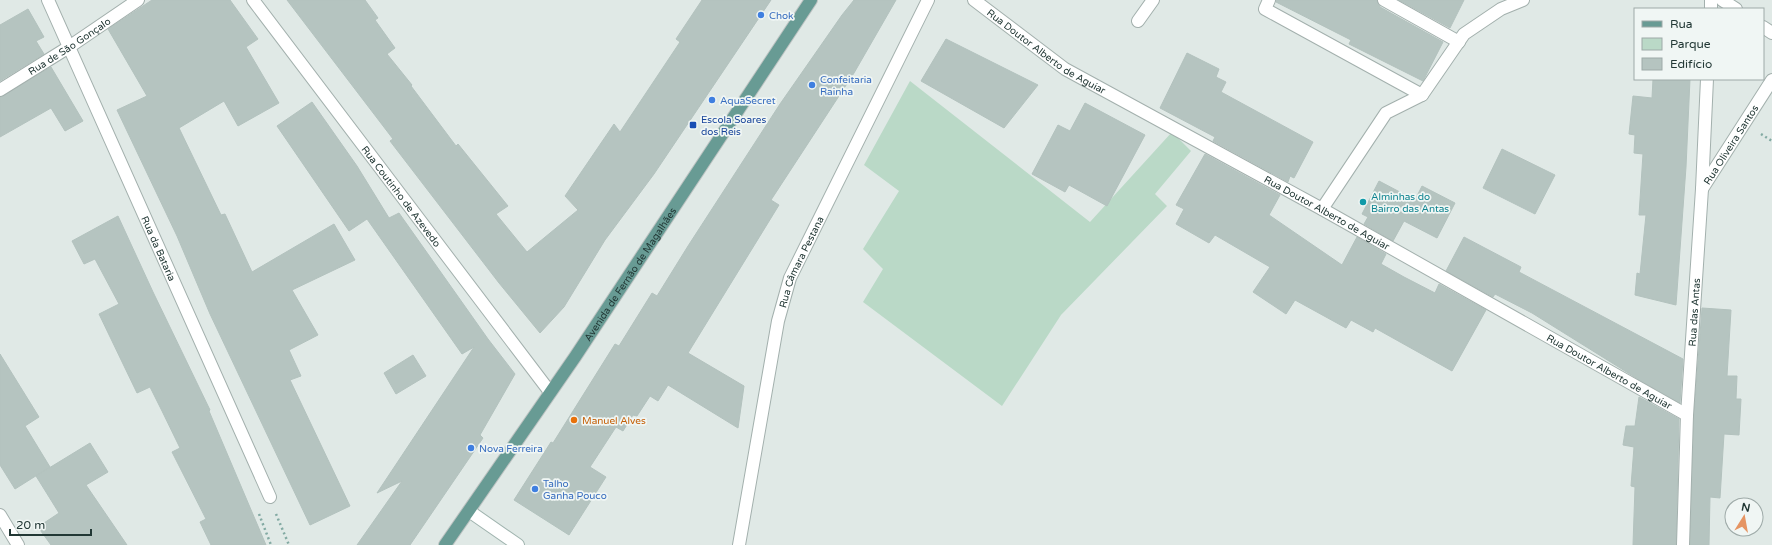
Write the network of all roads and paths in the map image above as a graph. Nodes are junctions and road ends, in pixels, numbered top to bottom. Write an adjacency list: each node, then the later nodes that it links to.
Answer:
1 (48, 0): 15 (street, Rua da Bataria)
2 (138, 0): 15 (street, Rua de São Gonçalo)
3 (253, 0): 24 (street, Rua Coutinho de Azevedo)
4 (811, 0): 24 (main road, Avenida de Fernão de Magalhães)
5 (928, 0): 34 (street, Rua Câmara Pestana)
6 (974, 0): 23 (street, Rua Doutor Alberto de Aguiar)
7 (1153, 0): 13 (street)
8 (1384, 0): 14 (street)
9 (1722, 0): 12 (street)
10 (1519, 1): 14 (street)
11 (1267, 4): 19 (street)
12 (1734, 8)
13 (1138, 21)
14 (1459, 42): 19 (street)
15 (69, 47): 18 (street, Rua de São Gonçalo); 26 (street, Rua da Bataria)
16 (1707, 80): 22 (street, Rua das Antas)
17 (1772, 80): 22 (street, Rua Oliveira Santos)
18 (0, 90)
19 (1422, 96): 23 (street)
20 (1767, 138): 21 (path)
21 (1772, 141)
22 (1702, 189): 25 (street, Rua das Antas)
23 (1322, 208): 25 (street, Rua Doutor Alberto de Aguiar)
24 (550, 392): 27 (main road, Avenida de Fernão de Magalhães)
25 (1687, 415): 35 (street, Rua das Antas)
26 (270, 497)
27 (469, 511): 32 (main road, Avenida de Fernão de Magalhães); 33 (street)
28 (0, 515): 30 (street)
29 (279, 522): 31 (path)
30 (18, 545)
31 (289, 545)
32 (445, 545)
33 (518, 545)
34 (738, 545)
35 (1683, 545)

